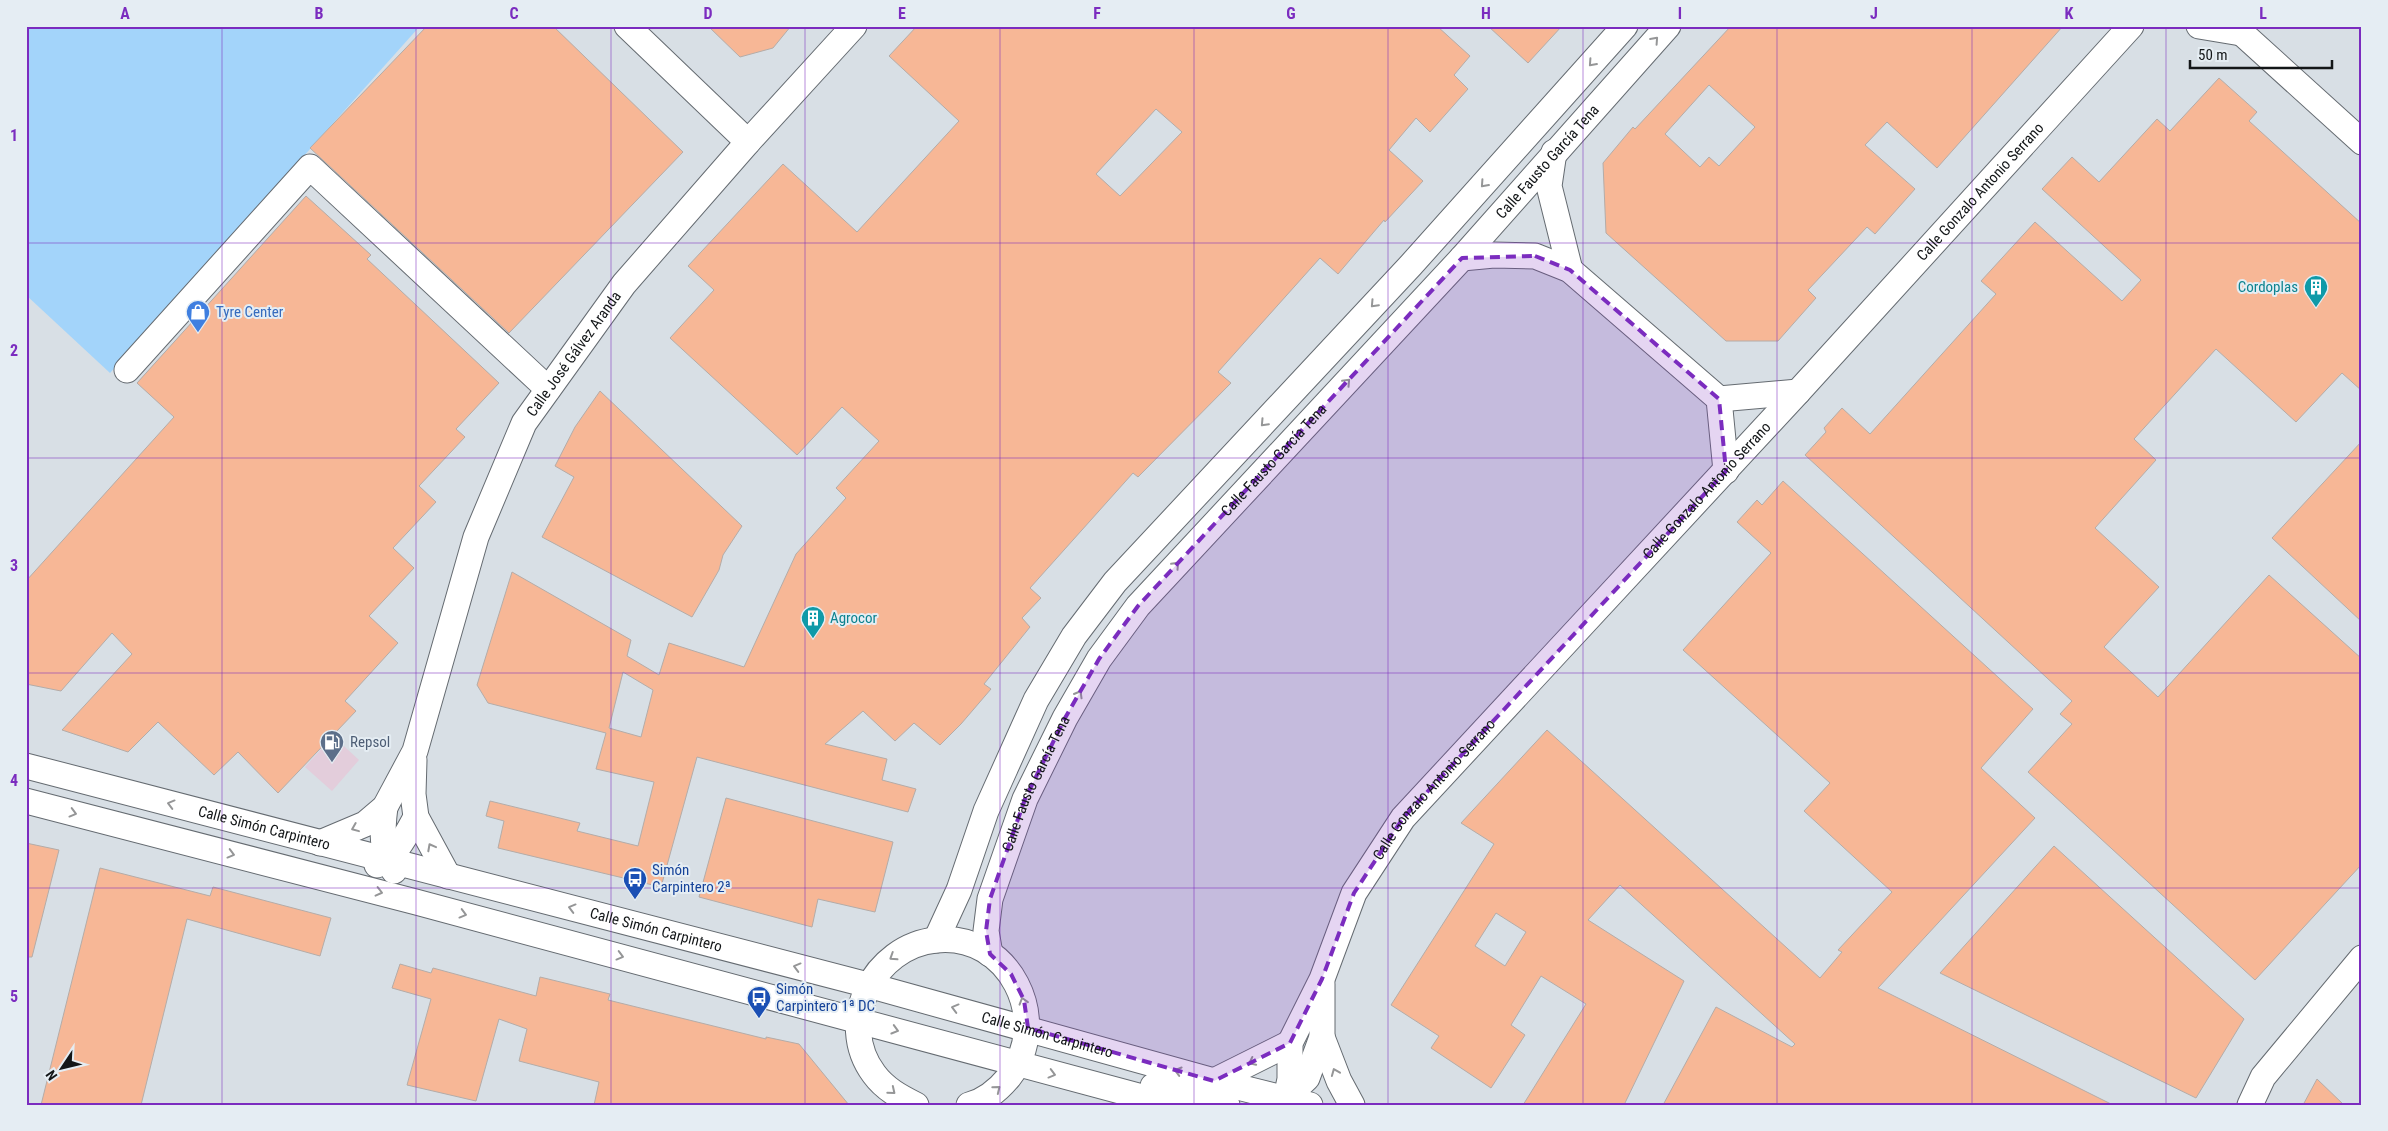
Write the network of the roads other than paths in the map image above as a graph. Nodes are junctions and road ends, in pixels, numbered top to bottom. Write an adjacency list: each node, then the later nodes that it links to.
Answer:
1 (627, 26): 8 (street)
2 (854, 26): 8 (street, Calle José Gálvez Aranda)
3 (1625, 26): 28 (street, one-way to 28)
4 (1668, 26): 10 (street, Calle Fausto García Tena, one-way to 4)
5 (2131, 26): 15 (street, Calle Gonzalo Antonio Serrano)
6 (2199, 26): 7 (street)
7 (2237, 30): 9 (street)
8 (748, 142): 14 (street, Calle José Gálvez Aranda)
9 (2362, 142)
10 (1554, 152): 11 (street, Calle Fausto García Tena); 12 (street)
11 (1462, 258): 12 (street); 29 (street, Calle Fausto García Tena, one-way to 11)
12 (1570, 270): 16 (street)
13 (127, 370): 14 (street)
14 (548, 389): 18 (street, Calle José Gálvez Aranda)
15 (1798, 392): 16 (street); 17 (street, Calle Gonzalo Antonio Serrano)
16 (1719, 399): 17 (street)
17 (1726, 471): 31 (street, Calle Gonzalo Antonio Serrano)
18 (415, 751): 21 (street, Calle José Gálvez Aranda); 22 (street, Calle José Gálvez Aranda)
19 (26, 766): 23 (street, Calle Simón Carpintero, one-way to 19)
20 (26, 801): 26 (street, one-way to 26)
21 (385, 807): 23 (street, Calle José Gálvez Aranda, one-way to 23); 24 (street)
22 (416, 817): 24 (street); 25 (street, Calle José Gálvez Aranda, one-way to 22)
23 (320, 842): 24 (street, Calle Simón Carpintero)
24 (386, 860): 25 (street, Calle Simón Carpintero); 26 (street); 27 (street)
25 (448, 876): 32 (street, Calle Simón Carpintero, one-way to 25)
26 (342, 883): 27 (street, one-way to 27)
27 (416, 902): 33 (street, one-way to 33)
28 (936, 940): 29 (street); 32 (street, one-way to 32)
29 (990, 954): 34 (street, one-way to 29)
30 (2362, 958): 47 (street)
31 (1322, 979): 35 (street, Calle Gonzalo Antonio Serrano); 36 (street, Calle Gonzalo Antonio Serrano)
32 (868, 985): 33 (street); 34 (street, Calle Simón Carpintero, one-way to 32)
33 (858, 1020): 37 (street, one-way to 37); 41 (street, one-way to 41)
34 (1028, 1028): 37 (street); 38 (street, Calle Simón Carpintero, one-way to 34)
35 (1322, 1037): 40 (street, Calle Gonzalo Antonio Serrano); 46 (street, Calle Gonzalo Antonio Serrano, one-way to 35)
36 (1290, 1043): 38 (street, one-way to 38); 40 (street, Calle Gonzalo Antonio Serrano)
37 (1018, 1065): 39 (street, one-way to 39); 42 (street, one-way to 37)
38 (1214, 1081): 40 (street, Calle Simón Carpintero)
39 (1099, 1086): 43 (street); 44 (street)
40 (1280, 1102): 45 (street, Calle Simón Carpintero)
41 (916, 1105)
42 (969, 1105)
43 (1172, 1105)
44 (1226, 1105)
45 (1310, 1105)
46 (1352, 1105)
47 (2250, 1105)

